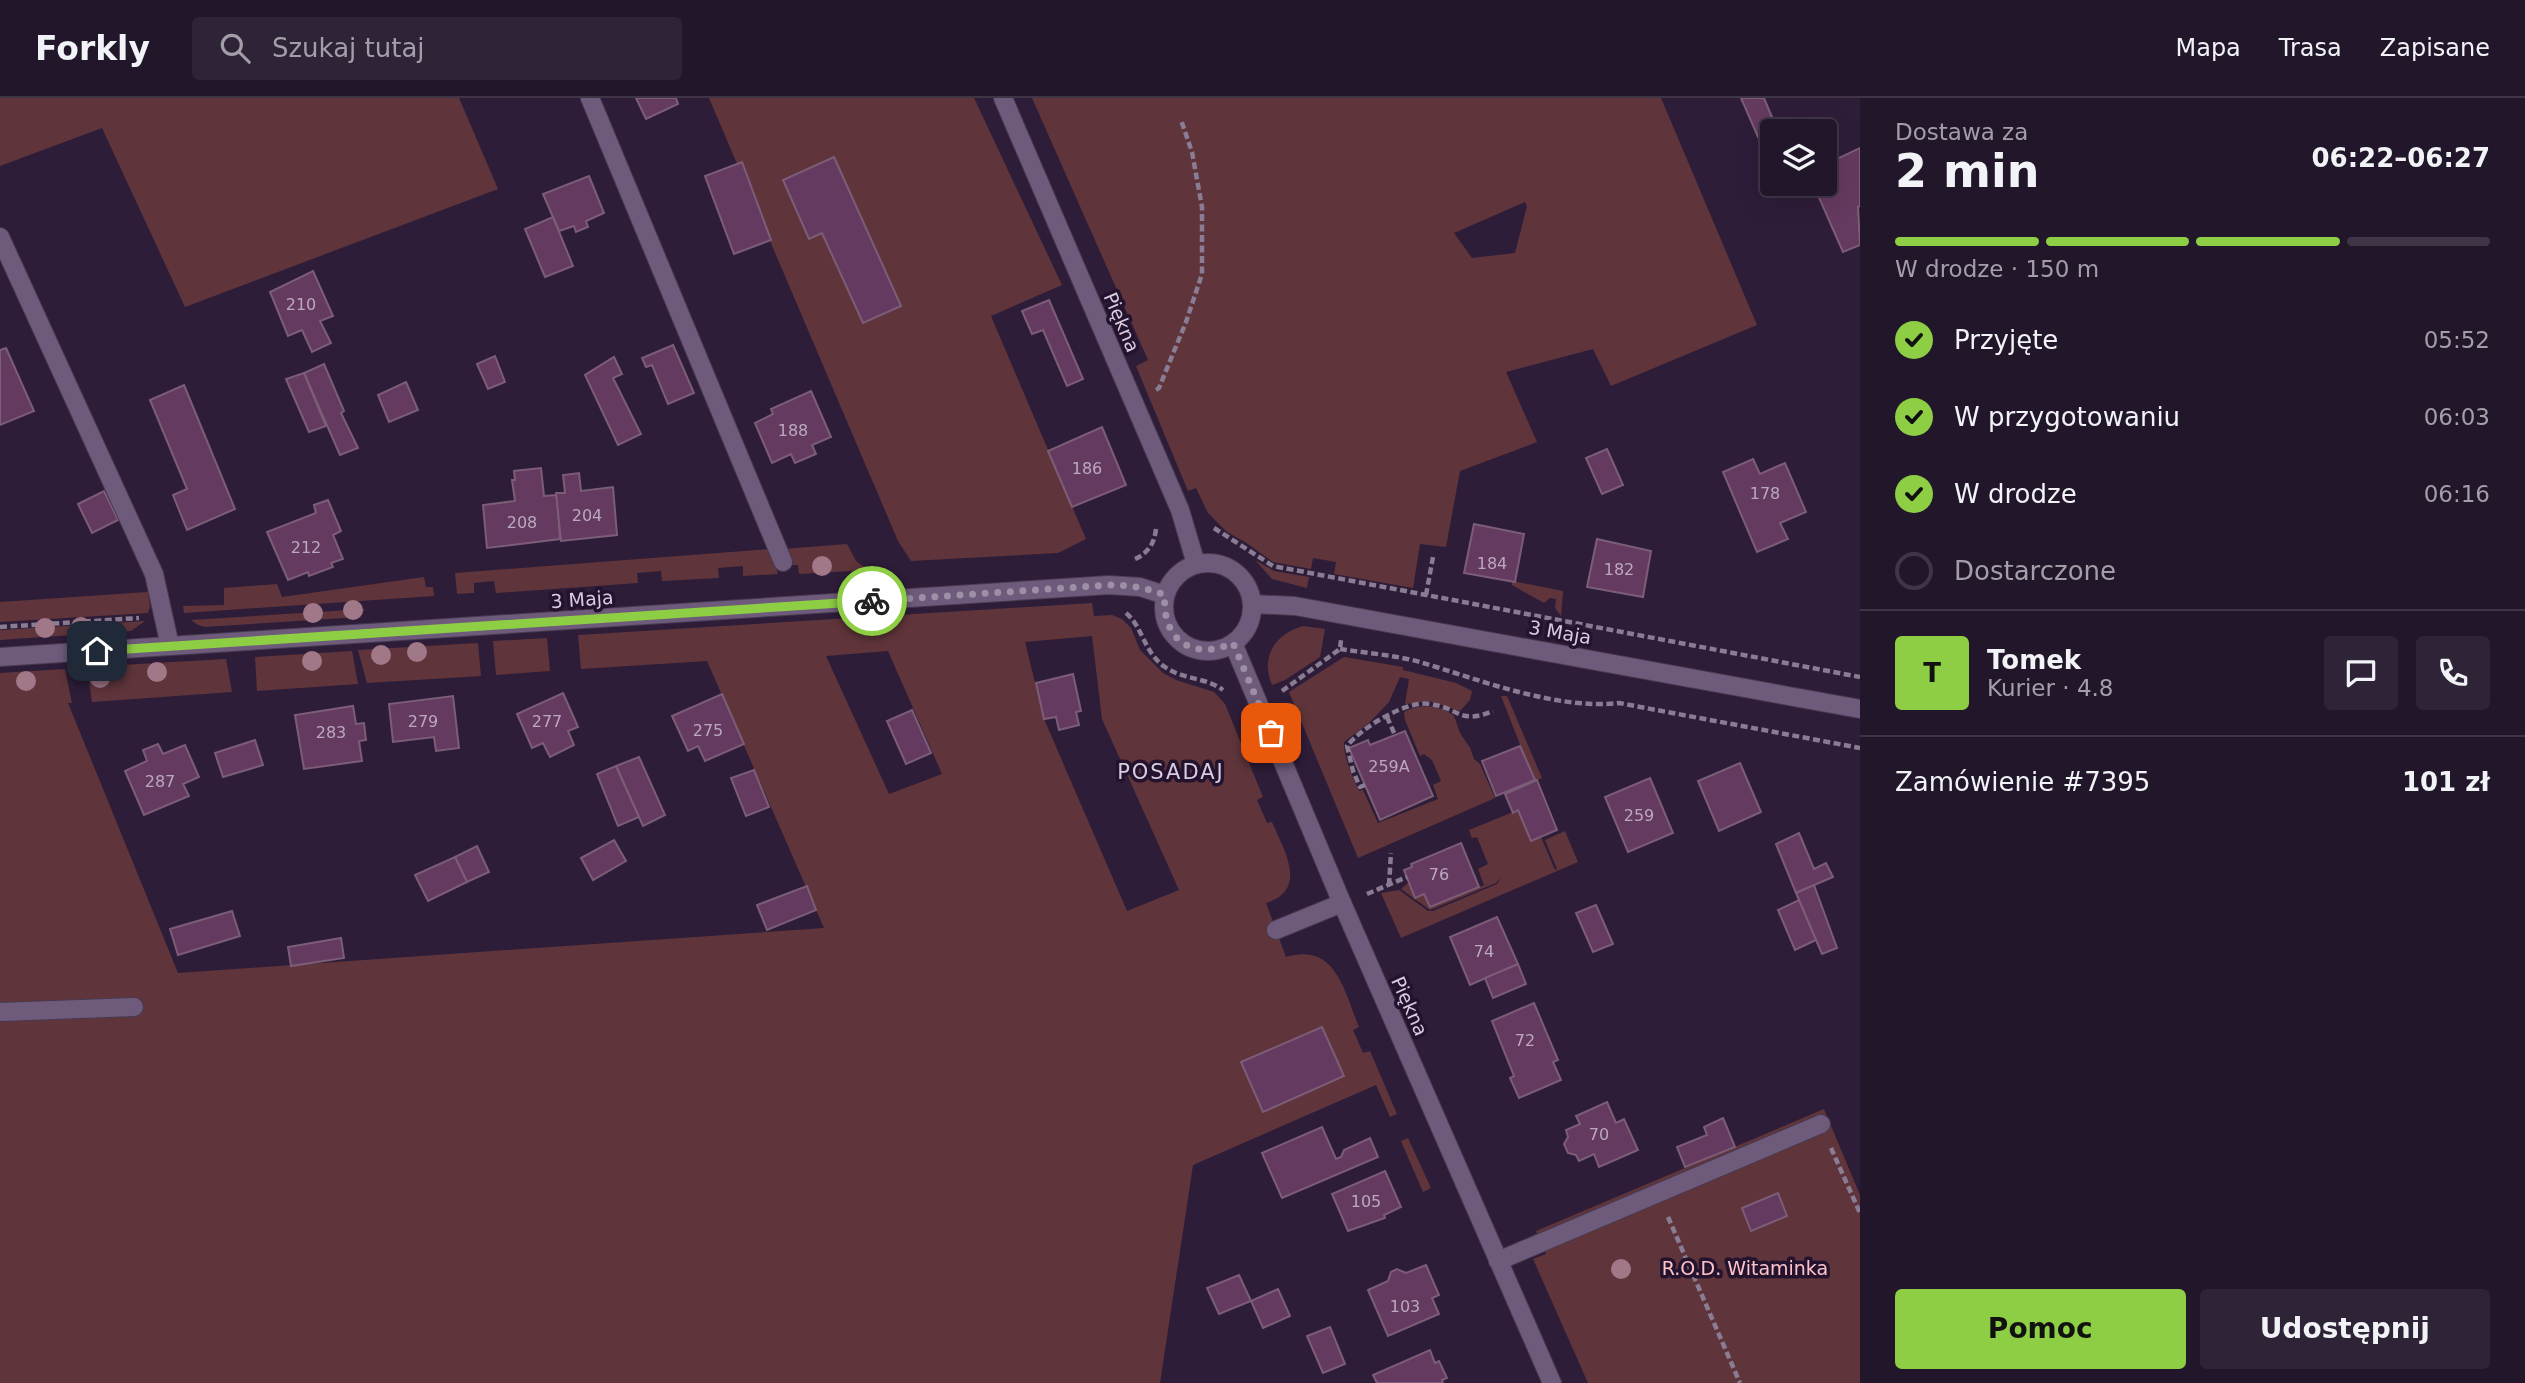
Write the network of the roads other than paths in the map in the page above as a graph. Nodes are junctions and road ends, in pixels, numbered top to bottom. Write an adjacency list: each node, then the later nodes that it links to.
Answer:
1 (590, 98): 4 (street)
2 (1003, 98): 5 (street, Piękna)
3 (0, 237): 9 (street)
4 (783, 562)
5 (1196, 564): 6 (street); 7 (street)
6 (1165, 595): 8 (street); 9 (street, 3 Maja)
7 (1252, 604): 8 (street); 11 (street, 3 Maja)
8 (1233, 643): 12 (street, Piękna)
9 (170, 646): 10 (street, 3 Maja)
10 (0, 657)
11 (1860, 709)
12 (1342, 903): 13 (street); 17 (street, Piękna)
13 (1276, 930)
14 (134, 1007): 15 (street)
15 (0, 1012)
16 (1821, 1124): 17 (street)
17 (1498, 1261): 18 (street, Piękna)
18 (1552, 1383)

